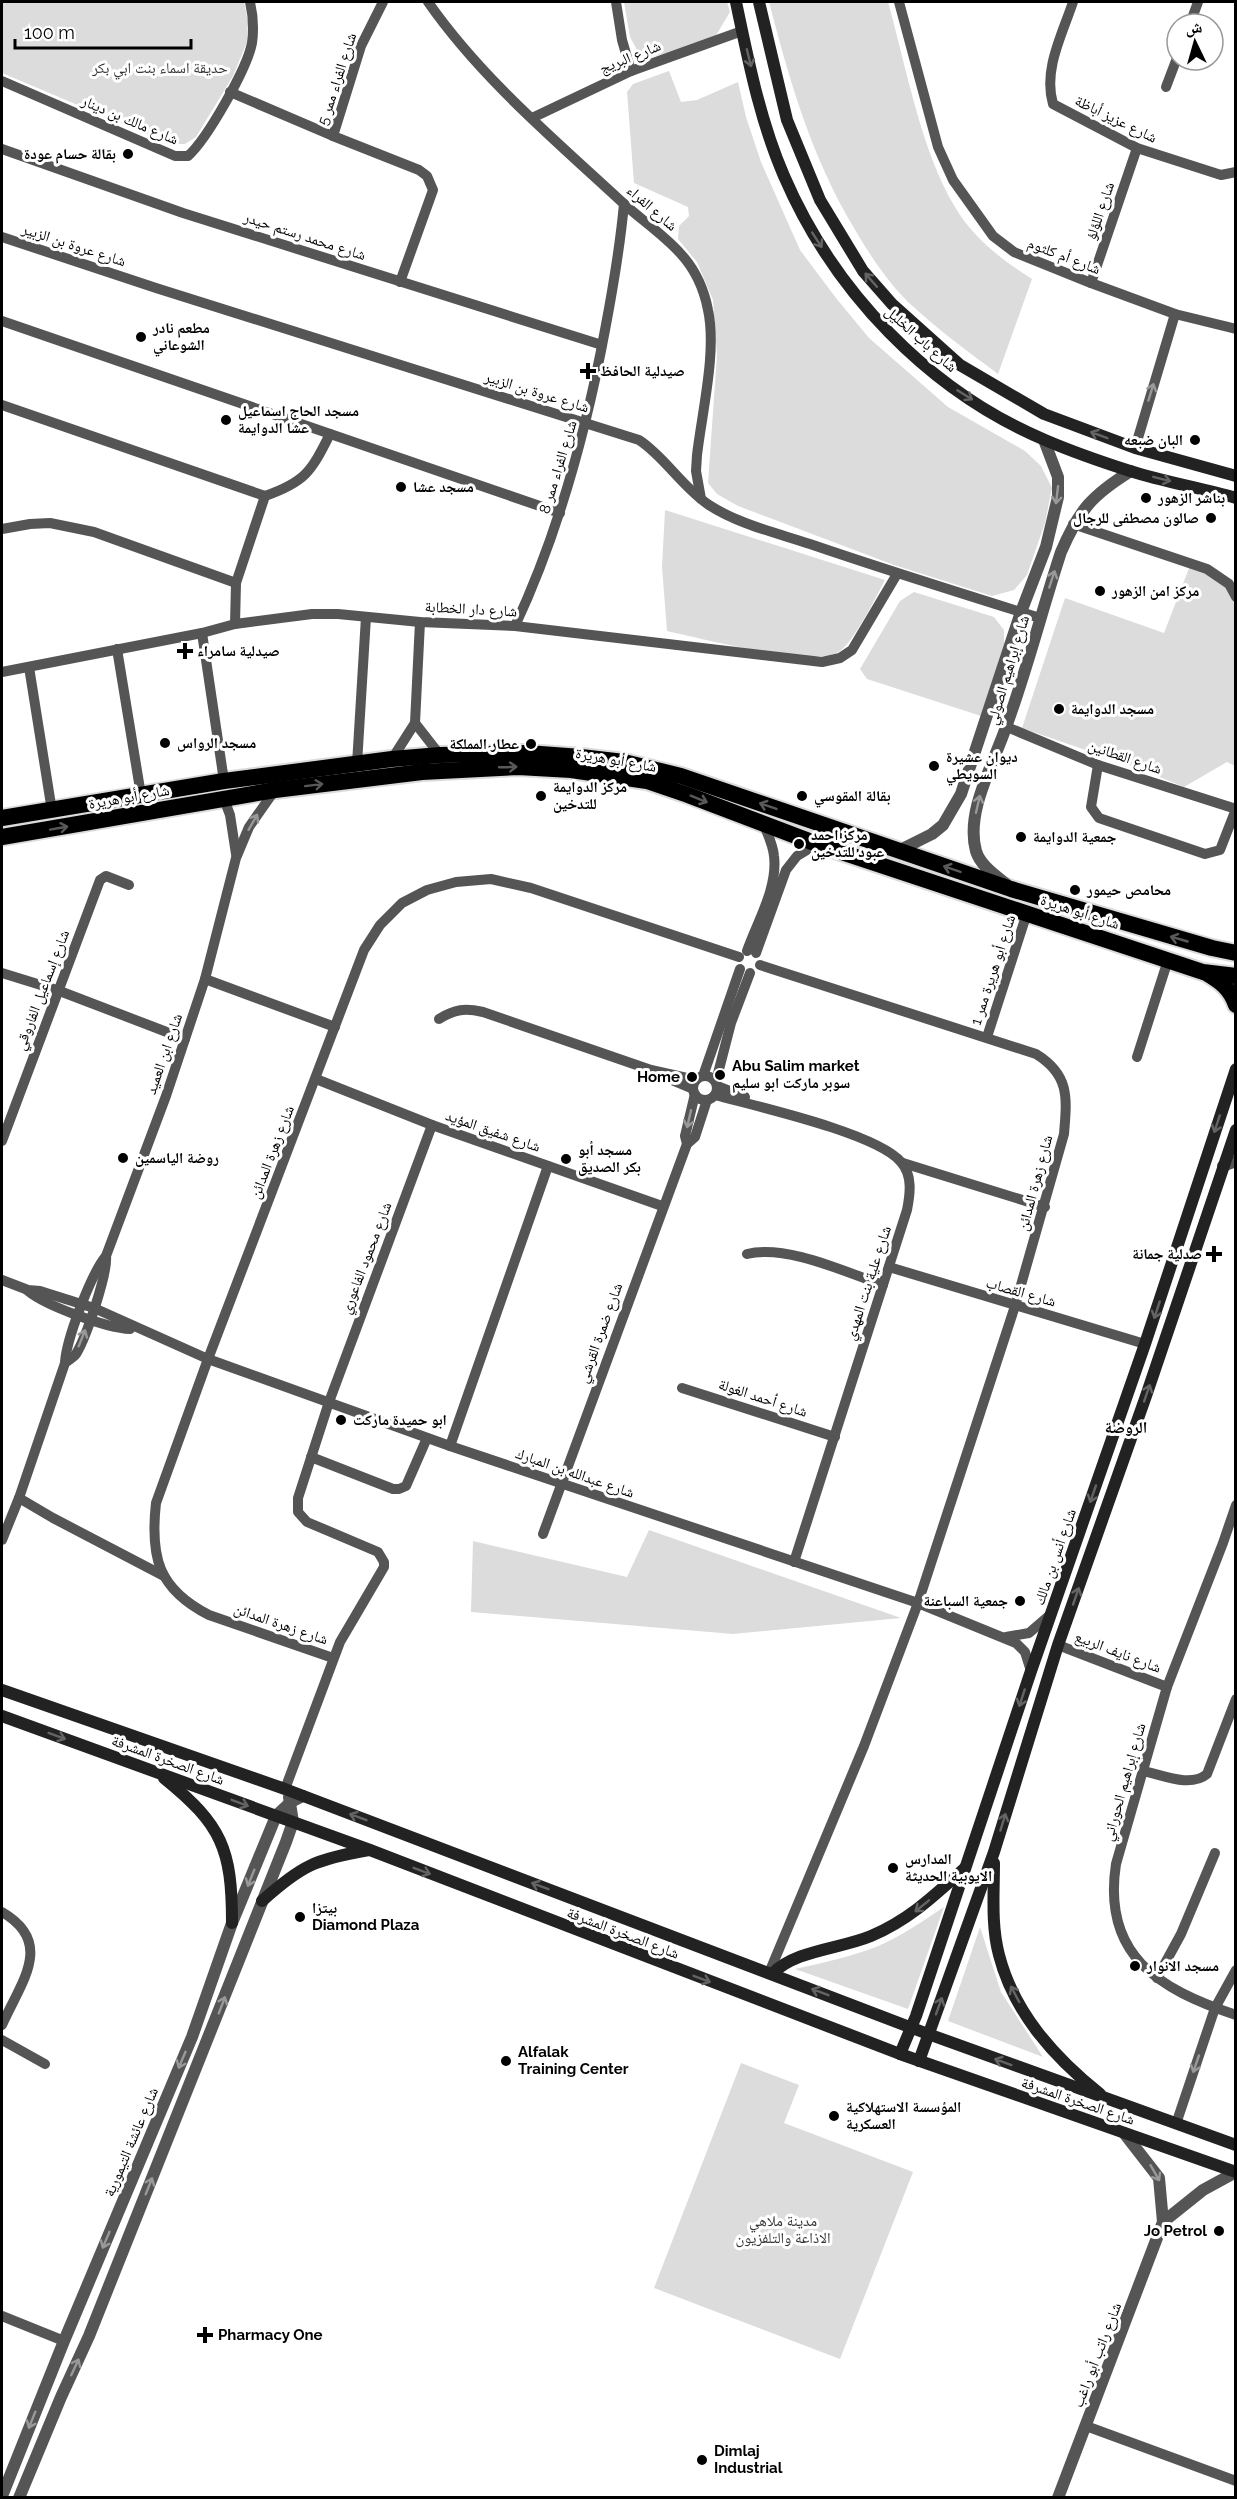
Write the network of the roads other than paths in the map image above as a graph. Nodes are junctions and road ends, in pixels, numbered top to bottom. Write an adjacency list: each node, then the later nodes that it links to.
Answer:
1 (250, 2): 14 (street, شارع مالك بن دينار)
2 (383, 2): 16 (street, شارع الفراء ممر 5)
3 (428, 2): 15 (street, شارع الفراء)
4 (616, 2): 10 (street)
5 (736, 2): 9 (main road, شارع باب الخليل)
6 (759, 2): 32 (main road, شارع باب الخليل, one-way to 6)
7 (899, 2): 23 (street, شارع أم كلثوم)
8 (1073, 2): 17 (street, شارع عزيز أباظة)
9 (742, 31): 10 (street, شارع البريج); 31 (main road, شارع باب الخليل, one-way to 31)
10 (631, 71): 15 (street, شارع البريج)
11 (1172, 72): 13 (street)
12 (2, 81): 14 (street, شارع مالك بن دينار)
13 (1166, 87)
14 (230, 92): 16 (street)
15 (532, 118): 20 (street, شارع الفراء)
16 (333, 136): 22 (street, شارع الفراء ممر 5)
17 (1137, 148): 19 (street, شارع عزيز أباظة); 23 (street, شارع اللؤلؤ)
18 (2, 149): 22 (street, شارع محمد رستم حيدر)
19 (1236, 172)
20 (624, 204): 27 (street, شارع الفراء ممر 8); 37 (street, شارع الفراء)
21 (2, 237): 29 (street, شارع عروة بن الزبير)
22 (400, 282): 27 (street, شارع محمد رستم حيدر)
23 (1091, 283): 24 (street, شارع أم كلثوم)
24 (1175, 314): 26 (street, شارع أم كلثوم); 32 (street, one-way to 24)
25 (2, 321): 30 (street)
26 (1236, 329)
27 (602, 345): 29 (street, شارع الفراء ممر 8)
28 (2, 405): 35 (street)
29 (587, 423): 37 (street, شارع عروة بن الزبير); 38 (street, شارع الفراء ممر 8)
30 (330, 434): 35 (street); 38 (street)
31 (1044, 440): 33 (main road, شارع باب الخليل); 44 (street, شارع إبراهيم الصولي, one-way to 44)
32 (1135, 448): 34 (main road, شارع باب الخليل)
33 (1131, 471): 36 (main road, شارع باب الخليل, one-way to 36); 39 (street, شارع إبراهيم الصولي)
34 (1236, 476)
35 (265, 496): 42 (street)
36 (1236, 498)
37 (701, 499): 41 (street, شارع عروة بن الزبير)
38 (560, 513): 49 (street, شارع الفراء ممر 8)
39 (1073, 524): 43 (street); 46 (street, شارع إبراهيم الصولي, one-way to 39)
40 (2, 529): 42 (street)
41 (897, 574): 44 (street, شارع عروة بن الزبير); 49 (street, شارع دار الخطابة)
42 (237, 583): 48 (street)
43 (1236, 597)
44 (1021, 612): 46 (street, شارع عروة بن الزبير); 73 (street, شارع إبراهيم الصولي)
45 (366, 617): 47 (street, شارع دار الخطابة); 48 (street, شارع دار الخطابة); 58 (street)
46 (1040, 618): 55 (street, شارع إبراهيم الصولي)
47 (420, 621): 49 (street, شارع دار الخطابة); 54 (street)
48 (235, 624): 50 (street, شارع دار الخطابة)
49 (515, 626)
50 (202, 633): 51 (street, شارع دار الخطابة); 60 (street)
51 (117, 649): 52 (street, شارع دار الخطابة); 62 (street)
52 (28, 667): 53 (street, شارع دار الخطابة); 66 (street)
53 (2, 672)
54 (415, 723): 56 (street); 57 (street)
55 (1006, 727): 59 (street, شارع القطانين); 76 (street, شارع إبراهيم الصولي, one-way to 55)
56 (440, 755): 57 (highway, شارع أبو هريرة); 73 (highway, شارع أبو هريرة, one-way to 56)
57 (392, 759): 58 (highway, شارع أبو هريرة)
58 (357, 764): 60 (highway, شارع أبو هريرة)
59 (1098, 765): 65 (street, شارع القطانين); 65 (street)
60 (224, 781): 62 (highway, شارع أبو هريرة)
61 (275, 790): 63 (highway, شارع أبو هريرة); 70 (highway, شارع أبو هريرة, one-way to 70); 74 (street, شارع ابن العميد, one-way to 61)
62 (135, 796): 64 (highway, شارع أبو هريرة); 67 (highway)
63 (224, 799): 67 (highway, شارع أبو هريرة); 74 (street, شارع ابن العميد)
64 (102, 802): 66 (highway, شارع أبو هريرة); 69 (highway)
65 (1236, 809)
66 (52, 811): 68 (highway, شارع أبو هريرة)
67 (133, 815): 69 (highway, شارع أبو هريرة)
68 (2, 818)
69 (105, 820): 71 (highway, شارع أبو هريرة, one-way to 69)
70 (764, 825): 72 (highway, شارع أبو هريرة); 80 (street)
71 (2, 837)
72 (817, 844): 77 (highway, شارع أبو هريرة); 80 (street)
73 (900, 850): 76 (highway, شارع أبو هريرة, one-way to 73)
74 (236, 858): 88 (street, شارع ابن العميد)
75 (129, 885): 89 (street, شارع إسماعيل الفاروقي)
76 (1011, 889): 79 (highway, شارع أبو هريرة, one-way to 76)
77 (1027, 913): 82 (highway, شارع أبو هريرة); 93 (street, شارع أبو هريرة ممر 1)
78 (1236, 945): 79 (highway)
79 (1212, 948): 81 (highway, شارع أبو هريرة)
80 (747, 953): 83 (street); 84 (street); 92 (street, شارع زهرة المدائن)
81 (1236, 953)
82 (1168, 960): 85 (highway, شارع أبو هريرة); 95 (street)
83 (760, 965): 84 (street); 93 (street, شارع زهرة المدائن)
84 (745, 971): 98 (street, شارع ضمرة القرشي); 99 (street, شارع ضمرة القرشي)
85 (1203, 972): 87 (highway, شارع أبو هريرة); 90 (highway)
86 (2, 973): 89 (street)
87 (1236, 976)
88 (205, 979): 92 (street); 94 (street, شارع ابن العميد)
89 (57, 990): 94 (street); 102 (street, شارع إسماعيل الفاروقي)
90 (1236, 1005)
91 (439, 1019): 98 (street)
92 (335, 1027): 97 (street, شارع زهرة المدائن)
93 (987, 1037): 109 (street, شارع زهرة المدائن)
94 (185, 1039): 115 (street, شارع ابن العميد)
95 (1137, 1057)
96 (1236, 1069): 116 (main road, شارع أنس بن مالك, one-way to 116)
97 (316, 1079): 100 (street, شارع شفيق المؤيد); 117 (street, شارع زهرة المدائن)
98 (697, 1085): 99 (street); 99 (street); 103 (street, شارع ضمرة القرشي, one-way to 103)
99 (714, 1091): 103 (street, شارع ضمرة القرشي); 105 (street)
100 (432, 1125): 106 (street, شارع شفيق المؤيد); 119 (street, شارع محمود الفاعوري)
101 (1236, 1130): 107 (main road)
102 (2, 1141)
103 (687, 1144): 108 (street, شارع ضمرة القرشي)
104 (1236, 1161): 107 (street)
105 (903, 1163): 109 (street); 111 (street, شارع علية بنت المهدي)
106 (548, 1166): 108 (street, شارع شفيق المؤيد); 122 (street)
107 (1223, 1166): 135 (main road, one-way to 107)
108 (662, 1206): 124 (street, شارع ضمرة القرشي)
109 (1045, 1207): 114 (street, شارع زهرة المدائن)
110 (747, 1254): 113 (street)
111 (889, 1267): 113 (street, شارع علية بنت المهدي); 114 (street, شارع القصاب)
112 (2, 1280): 115 (street, شارع عبدالله بن المبارك)
113 (883, 1285): 120 (street, شارع علية بنت المهدي)
114 (1015, 1306): 116 (street, شارع القصاب); 132 (street, شارع زهرة المدائن)
115 (87, 1311): 117 (street, شارع عبدالله بن المبارك); 125 (street, شارع ابن العميد)
116 (1145, 1344): 133 (main road, شارع أنس بن مالك, one-way to 133)
117 (208, 1359): 119 (street, شارع عبدالله بن المبارك); 131 (street, شارع زهرة المدائن)
118 (682, 1388): 120 (street, شارع أحمد الغولة)
119 (328, 1402): 121 (street, شارع عبدالله بن المبارك); 123 (street, شارع زهرة المدائن)
120 (835, 1437): 130 (street, شارع علية بنت المهدي)
121 (427, 1438): 122 (street, شارع عبدالله بن المبارك); 123 (street)
122 (450, 1446): 124 (street, شارع عبدالله بن المبارك)
123 (311, 1457): 136 (street, شارع زهرة المدائن)
124 (560, 1484): 128 (street, شارع ضمرة القرشي); 130 (street, شارع عبدالله بن المبارك)
125 (19, 1498): 129 (street, شارع ابن العميد); 131 (street)
126 (1236, 1505): 127 (street, شارع إبراهيم الحوراني)
127 (1233, 1526): 138 (street, شارع إبراهيم الحوراني)
128 (543, 1534)
129 (2, 1540)
130 (794, 1562): 132 (street, شارع عبدالله بن المبارك)
131 (164, 1576): 136 (street, شارع زهرة المدائن)
132 (918, 1604): 134 (street, شارع عبدالله بن المبارك); 157 (street, شارع زهرة المدائن)
133 (1052, 1613): 134 (street); 137 (main road, شارع أنس بن مالك)
134 (1005, 1637): 137 (street, شارع عبدالله بن المبارك)
135 (1058, 1645): 138 (street, شارع نايف الربيع); 150 (main road, one-way to 135)
136 (333, 1658): 144 (street, شارع زهرة المدائن)
137 (1031, 1671): 152 (main road, شارع أنس بن مالك, one-way to 152)
138 (1167, 1687): 143 (street, شارع إبراهيم الحوراني)
139 (2, 1690): 144 (main road, شارع الصخرة المشرفة)
140 (1236, 1699): 143 (street)
141 (2, 1716): 142 (main road, شارع الصخرة المشرفة, one-way to 142)
142 (156, 1771): 147 (main road, شارع الصخرة المشرفة, one-way to 147); 155 (main road)
143 (1143, 1771): 158 (street, شارع إبراهيم الحوراني)
144 (285, 1789): 145 (main road, شارع الصخرة المشرفة); 146 (street)
145 (303, 1796): 146 (street, شارع عائشة التيمورية); 157 (main road, شارع الصخرة المشرفة, one-way to 145)
146 (291, 1802): 147 (street, شارع عائشة التيمورية); 148 (street)
147 (276, 1816): 148 (main road, شارع الصخرة المشرفة); 155 (street, شارع عائشة التيمورية, one-way to 155)
148 (293, 1822): 149 (main road, شارع الصخرة المشرفة); 153 (street)
149 (370, 1850): 153 (main road); 165 (main road, شارع الصخرة المشرفة, one-way to 165)
150 (994, 1852): 163 (main road, one-way to 150); 168 (main road, one-way to 150)
151 (1215, 1853): 158 (street)
152 (966, 1867): 157 (main road, one-way to 157); 162 (main road, شارع أنس بن مالك)
153 (262, 1901): 179 (street, one-way to 153)
154 (2, 1912): 161 (street)
155 (232, 1923): 175 (street, شارع عائشة التيمورية, one-way to 175)
156 (1236, 1970): 159 (street)
157 (771, 1973): 162 (main road, شارع الصخرة المشرفة, one-way to 157)
158 (1157, 1978): 159 (street, شارع إبراهيم الحوراني)
159 (1215, 2008): 160 (street, شارع إبراهيم الحوراني); 169 (street, one-way to 169)
160 (1236, 2015)
161 (2, 2025)
162 (911, 2027): 163 (main road, شارع الصخرة المشرفة); 165 (main road, شارع أنس بن مالك)
163 (928, 2034): 166 (main road); 168 (main road, شارع الصخرة المشرفة, one-way to 163)
164 (2, 2040): 167 (street)
165 (900, 2054): 166 (main road, شارع الصخرة المشرفة)
166 (919, 2061): 170 (main road, شارع الصخرة المشرفة)
167 (45, 2064)
168 (1108, 2100): 169 (main road, شارع الصخرة المشرفة)
169 (1176, 2124): 171 (main road, شارع الصخرة المشرفة)
170 (1124, 2133): 172 (main road, شارع الصخرة المشرفة); 173 (street, شارع راتب أبو راغب, one-way to 173)
171 (1236, 2145)
172 (1236, 2172): 173 (street)
173 (1163, 2222): 176 (street, شارع راتب أبو راغب)
174 (2, 2316): 175 (street)
175 (64, 2341): 178 (street, شارع عائشة التيمورية, one-way to 178)
176 (1086, 2426): 177 (street); 180 (street, شارع راتب أبو راغب)
177 (1236, 2481)
178 (2, 2496)
179 (19, 2498)
180 (1058, 2498)

